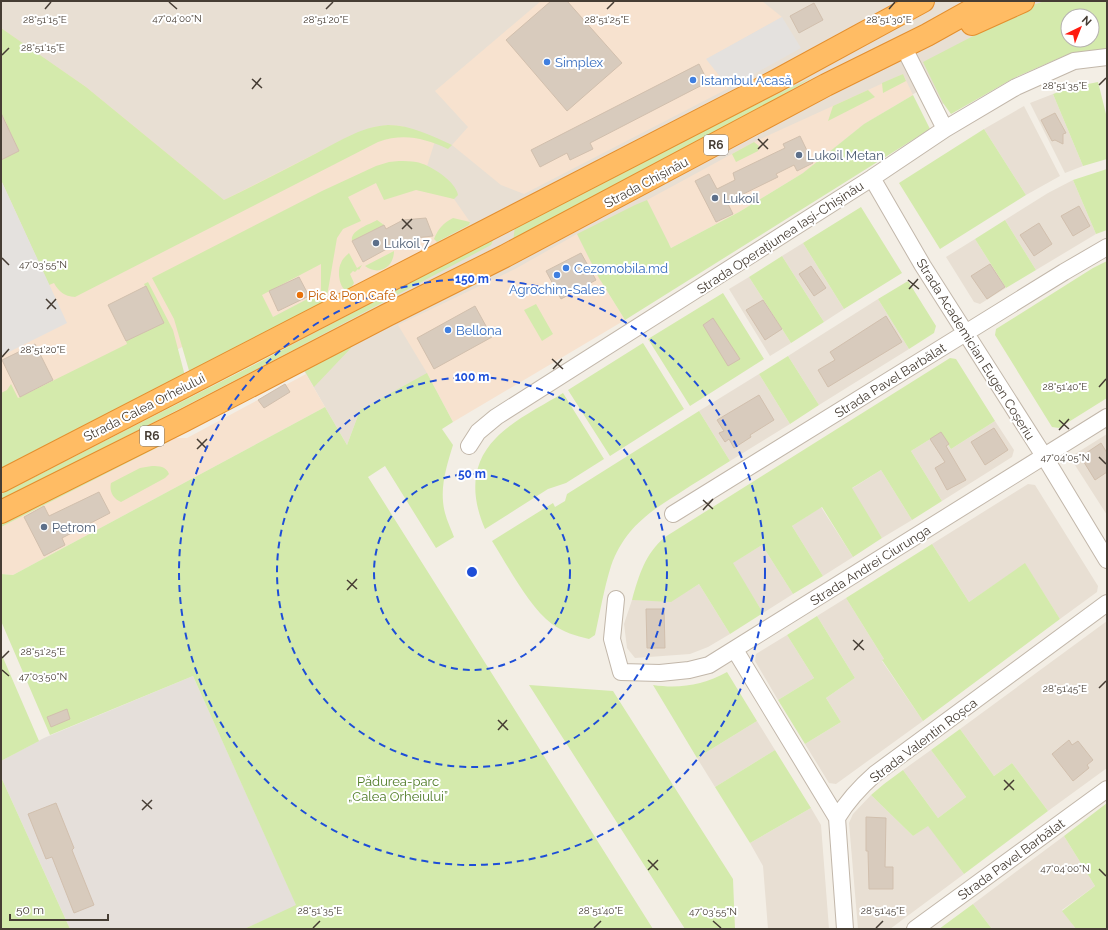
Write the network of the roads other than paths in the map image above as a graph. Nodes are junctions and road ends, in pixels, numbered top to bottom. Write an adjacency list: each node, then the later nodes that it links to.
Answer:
1 (923, 1): 9 (highway, R6)
2 (988, 1): 4 (highway, Strada Chișinău / R6)
3 (1023, 1): 4 (highway)
4 (927, 34): 5 (highway, Strada Chișinău / R6)
5 (903, 46): 7 (street); 11 (highway, Strada Chișinău / R6)
6 (1107, 57): 7 (street, Strada Operațiunea Iași-Chișinău)
7 (945, 129): 8 (street, Strada Operațiunea Iași-Chișinău)
8 (872, 178): 12 (street, Strada Academician Eugen Coșeriu); 14 (street, Strada Operațiunea Iași-Chișinău)
9 (503, 221): 11 (highway); 16 (highway, Strada Calea Orheiului / R6)
10 (1107, 247): 12 (street, Strada Pavel Barbălat)
11 (505, 256): 17 (highway, Strada Chișinău / R6)
12 (966, 333): 15 (street, Strada Academician Eugen Coșeriu); 18 (street, Strada Pavel Barbălat)
13 (1107, 417): 15 (street, Strada Andrei Ciurunga)
14 (468, 446)
15 (1044, 456): 19 (street, Strada Academician Eugen Coșeriu); 22 (street, Strada Andrei Ciurunga)
16 (1, 480)
17 (1, 512)
18 (673, 514)
19 (1107, 560)
20 (616, 599): 22 (street, Strada Andrei Ciurunga)
21 (1107, 603): 24 (street, Strada Valentin Roșca)
22 (735, 650): 24 (street)
23 (1107, 789): 26 (street, Strada Pavel Barbălat)
24 (836, 818): 25 (street)
25 (845, 929)
26 (915, 929)

